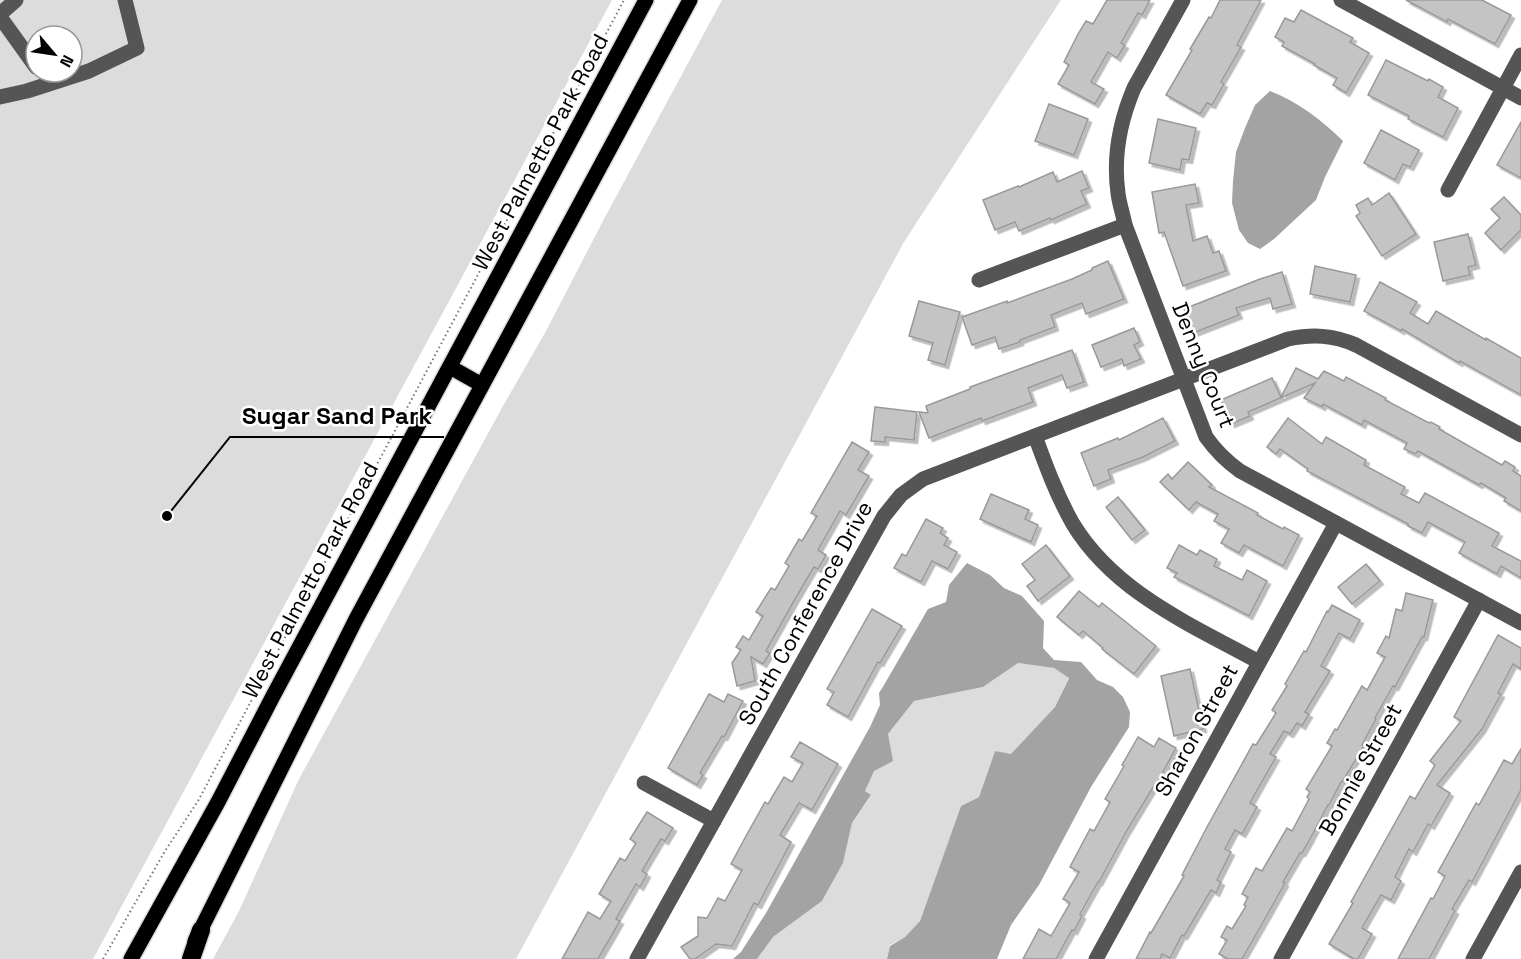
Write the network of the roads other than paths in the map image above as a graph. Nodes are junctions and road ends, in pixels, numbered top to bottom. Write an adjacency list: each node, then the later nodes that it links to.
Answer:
1 (16, 0): 7 (street)
2 (125, 0): 10 (street)
3 (646, 0): 18 (main road, West Palmetto Park Road)
4 (690, 0): 20 (main road)
5 (1183, 0): 16 (street, Denny Court)
6 (1341, 0): 12 (street)
7 (0, 15): 8 (street)
8 (24, 50)
9 (1521, 55): 12 (street)
10 (84, 72)
11 (36, 84): 13 (street)
12 (1503, 88): 14 (street); 15 (street)
13 (0, 97)
14 (1521, 98)
15 (1448, 190)
16 (1125, 225): 17 (street); 19 (street, Denny Court)
17 (979, 280)
18 (450, 367): 20 (main road); 31 (main road, West Palmetto Park Road)
19 (1183, 379): 21 (street, South Conference Drive); 22 (street, South Conference Drive); 23 (street, Denny Court)
20 (482, 385): 30 (main road)
21 (1521, 435)
22 (1035, 436): 26 (street); 28 (street, South Conference Drive)
23 (1336, 523): 24 (street, Denny Court); 26 (street, Sharon Street)
24 (1479, 600): 25 (street, Denny Court); 36 (street, Bonnie Street)
25 (1521, 623)
26 (1259, 662): 35 (street, Sharon Street)
27 (644, 783): 28 (street)
28 (714, 821): 34 (street, South Conference Drive)
29 (1521, 872): 37 (street)
30 (201, 930): 32 (main road); 33 (highway)
31 (131, 959)
32 (185, 959)
33 (191, 959)
34 (637, 959)
35 (1096, 959)
36 (1281, 959)
37 (1473, 959)

